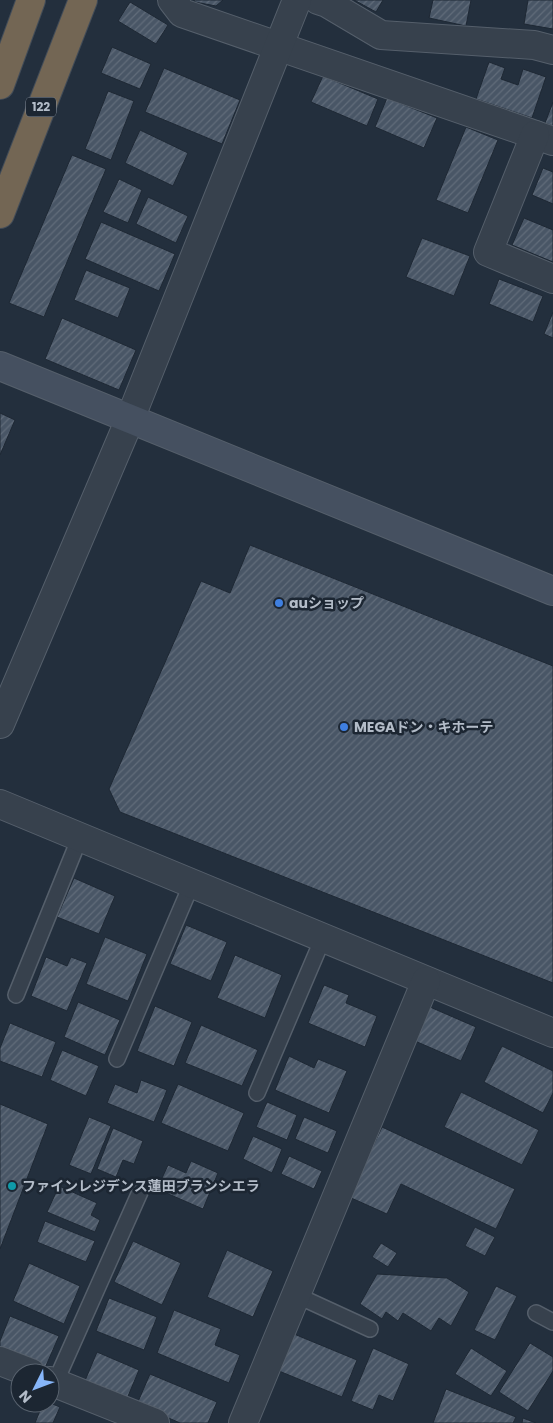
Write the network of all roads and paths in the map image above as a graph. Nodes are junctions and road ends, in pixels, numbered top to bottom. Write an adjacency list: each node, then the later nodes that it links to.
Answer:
1 (32, 0): 8 (highway)
2 (83, 0): 10 (highway, 122)
3 (172, 0): 6 (street)
4 (297, 0): 6 (street)
5 (318, 0): 7 (street)
6 (278, 46): 9 (street); 13 (street)
7 (553, 50)
8 (0, 85)
9 (544, 138): 11 (street)
10 (0, 214)
11 (553, 279)
12 (0, 366): 13 (street)
13 (130, 419): 14 (street); 15 (street)
14 (553, 591)
15 (0, 724)
16 (0, 804): 17 (street)
17 (80, 837): 18 (street); 21 (lane)
18 (192, 883): 19 (street); 23 (lane)
19 (323, 938): 20 (street); 24 (lane)
20 (426, 981): 22 (street); 26 (street)
21 (16, 995)
22 (553, 1033)
23 (117, 1059)
24 (257, 1093)
25 (140, 1192): 30 (lane)
26 (296, 1295): 29 (lane); 33 (street)
27 (536, 1313): 28 (lane)
28 (553, 1322)
29 (370, 1329)
30 (53, 1363)
31 (60, 1385): 32 (street)
32 (155, 1423)
33 (243, 1423)

